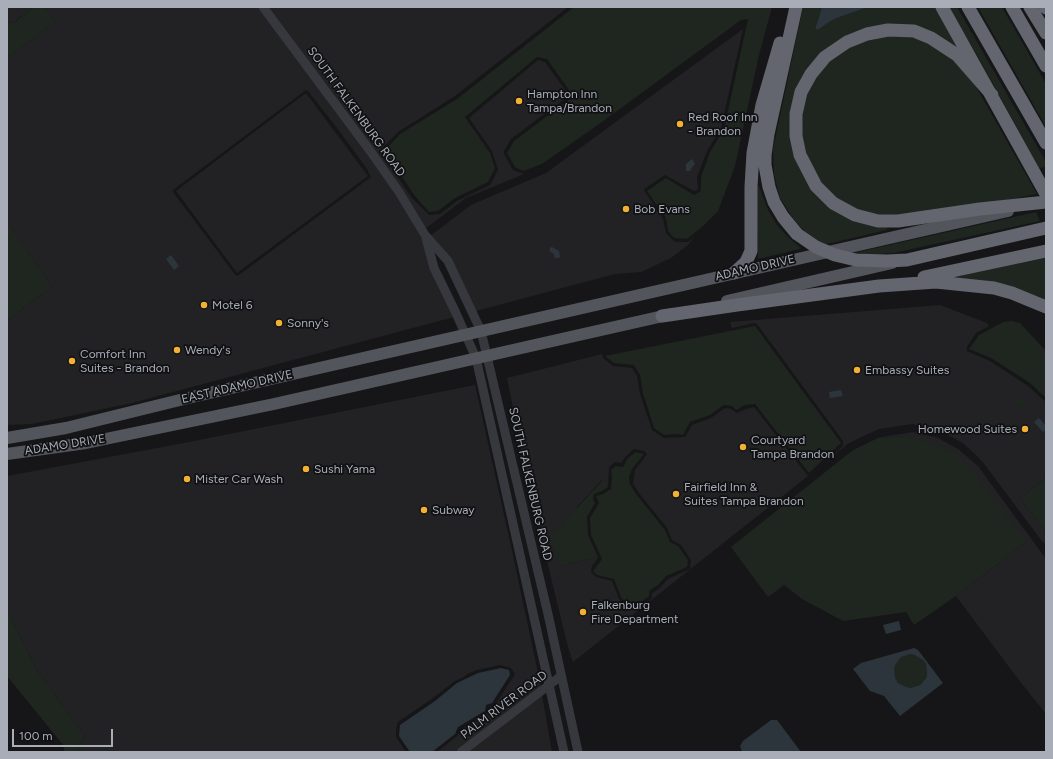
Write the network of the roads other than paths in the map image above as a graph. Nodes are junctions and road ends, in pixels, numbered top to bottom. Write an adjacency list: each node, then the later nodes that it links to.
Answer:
1 (263, 7): 14 (street, SOUTH FALKENBURG ROAD)
2 (792, 7): 18 (highway)
3 (796, 7): 16 (highway)
4 (942, 7): 10 (highway)
5 (968, 7): 11 (highway)
6 (1012, 7): 9 (highway)
7 (1030, 7): 8 (highway)
8 (1046, 33)
9 (1046, 66)
10 (992, 95): 12 (highway); 12 (highway)
11 (1046, 142)
12 (1045, 200): 16 (main road, ADAMO DRIVE)
13 (1046, 228): 17 (highway)
14 (425, 235): 22 (street, SOUTH FALKENBURG ROAD); 23 (street, SOUTH FALKENBURG ROAD)
15 (1046, 251): 19 (highway)
16 (826, 252): 17 (highway); 18 (main road, ADAMO DRIVE)
17 (907, 260): 21 (main road)
18 (734, 273): 22 (main road, ADAMO DRIVE)
19 (879, 286): 20 (highway); 21 (highway)
20 (1046, 306)
21 (662, 316): 24 (main road)
22 (481, 331): 23 (main road, ADAMO DRIVE); 24 (street, SOUTH FALKENBURG ROAD)
23 (466, 334): 24 (street, SOUTH FALKENBURG ROAD); 25 (main road, EAST ADAMO DRIVE)
24 (482, 356): 26 (main road, EAST ADAMO DRIVE); 30 (street, SOUTH FALKENBURG ROAD); 31 (street, SOUTH FALKENBURG ROAD)
25 (47, 432): 27 (main road, EAST ADAMO DRIVE); 28 (main road)
26 (122, 436): 29 (main road, ADAMO DRIVE)
27 (7, 438)
28 (7, 447)
29 (7, 454)
30 (527, 528): 31 (street); 32 (street, SOUTH FALKENBURG ROAD)
31 (514, 530): 33 (street, SOUTH FALKENBURG ROAD)
32 (548, 614): 33 (street); 34 (street, SOUTH FALKENBURG ROAD)
33 (534, 618): 35 (street, SOUTH FALKENBURG ROAD)
34 (561, 676): 35 (street, PALM RIVER ROAD); 38 (street, SOUTH FALKENBURG ROAD)
35 (549, 686): 36 (street, PALM RIVER ROAD); 37 (street, SOUTH FALKENBURG ROAD)
36 (461, 752)
37 (564, 752)
38 (578, 752)

